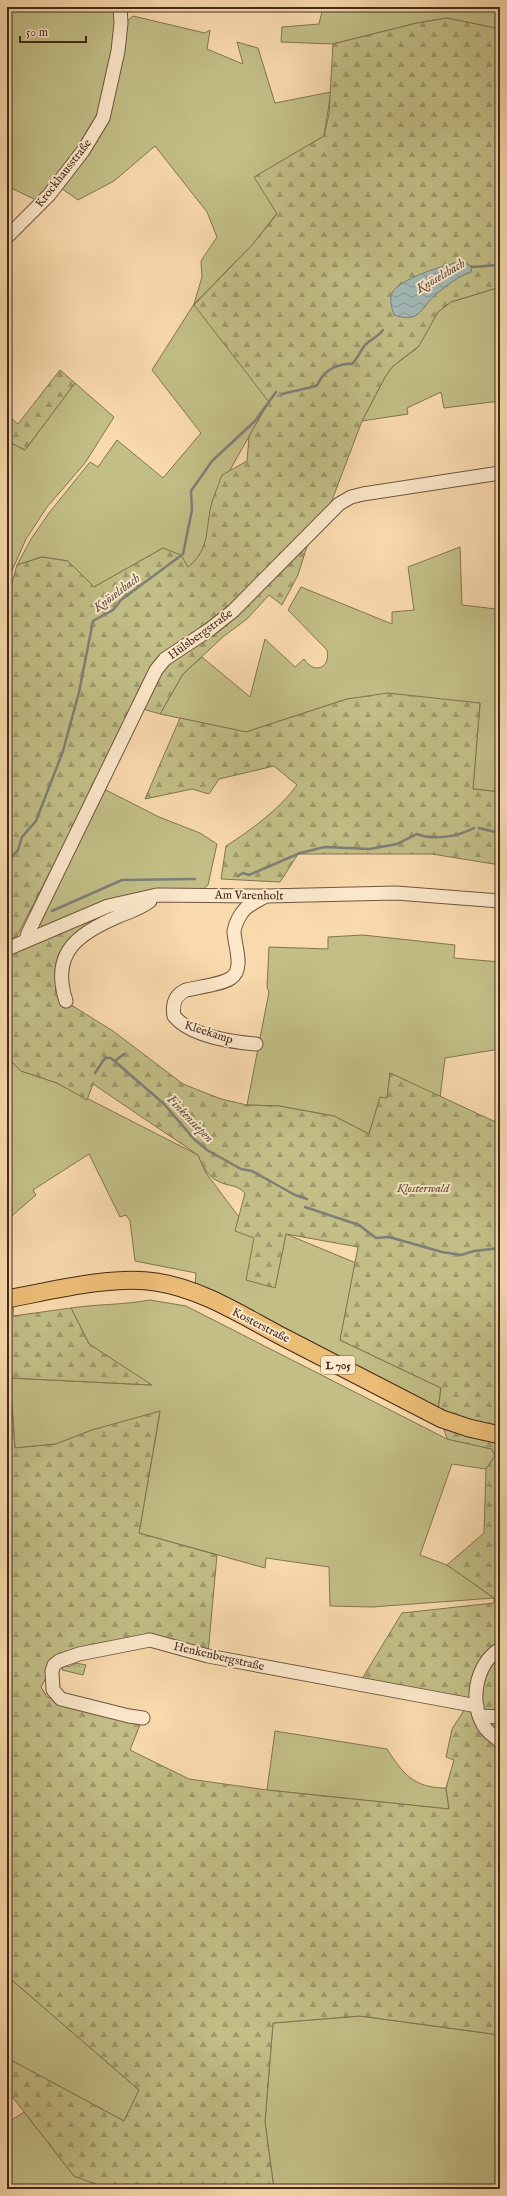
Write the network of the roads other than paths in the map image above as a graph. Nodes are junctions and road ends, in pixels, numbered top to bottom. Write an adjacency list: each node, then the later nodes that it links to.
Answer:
1 (120, 7): 2 (street, Krockhausstraße)
2 (7, 237)
3 (500, 473): 7 (street, Hülsbergstraße)
4 (157, 895): 5 (street, Am Varenholt); 7 (street, Am Varenholt); 9 (street)
5 (266, 896): 6 (street, Am Varenholt); 10 (street, Kleekamp)
6 (500, 902)
7 (26, 940): 8 (street, Am Varenholt)
8 (7, 949)
9 (66, 1001)
10 (256, 1044)
11 (7, 1299): 12 (main road, Kosterstraße / L 705)
12 (500, 1435)
13 (500, 1649): 14 (street)
14 (479, 1711): 15 (street, Henkenbergstraße); 16 (street, Henkenbergstraße); 17 (street)
15 (500, 1717)
16 (143, 1718)
17 (500, 1742)

